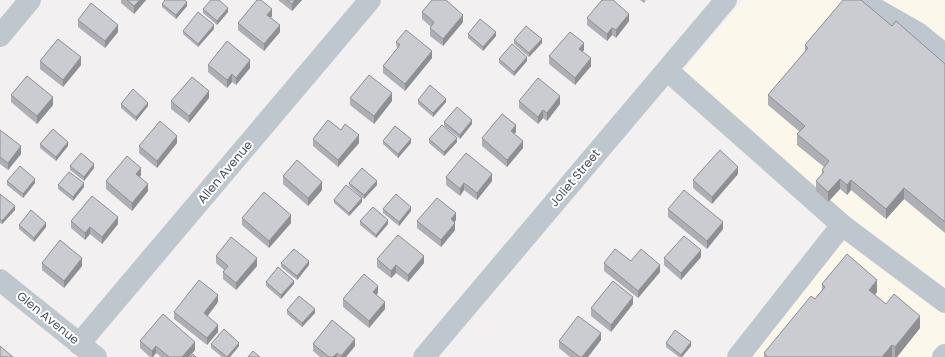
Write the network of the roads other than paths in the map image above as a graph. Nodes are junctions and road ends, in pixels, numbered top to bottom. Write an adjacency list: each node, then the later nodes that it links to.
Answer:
1 (30, 0): 5 (street)
2 (370, 0): 11 (street, Allen Avenue)
3 (726, 0): 7 (street, Joliet Street)
4 (860, 0): 6 (street)
5 (0, 36)
6 (945, 55)
7 (667, 70): 8 (street); 13 (street, Joliet Street)
8 (842, 225): 10 (street); 14 (street)
9 (0, 280): 11 (street, Glen Avenue)
10 (945, 302)
11 (88, 350)
12 (945, 354): 15 (street)
13 (424, 357)
14 (738, 357)
15 (943, 357)

